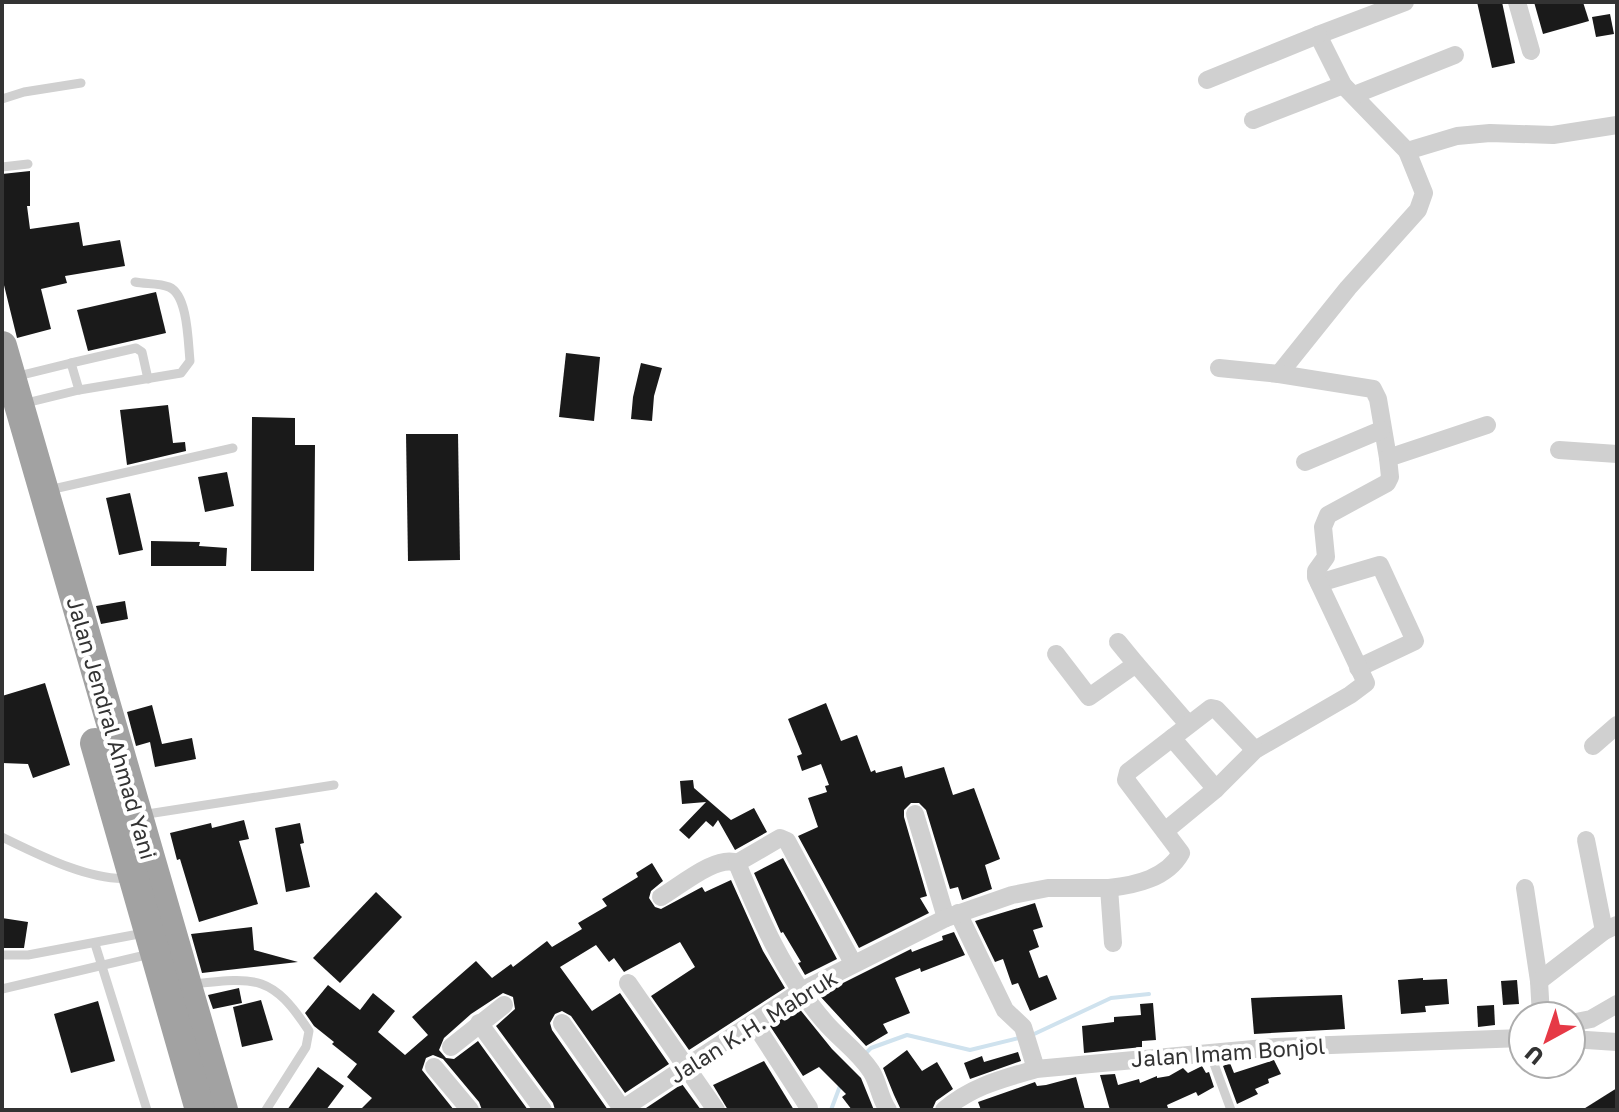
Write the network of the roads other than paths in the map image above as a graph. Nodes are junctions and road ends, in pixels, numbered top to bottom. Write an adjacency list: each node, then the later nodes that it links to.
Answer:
1 (1405, 2): 3 (street)
2 (1517, 2): 4 (street)
3 (1318, 35): 6 (street); 8 (street)
4 (1531, 51)
5 (1455, 55): 8 (street)
6 (1207, 80)
7 (81, 83): 9 (lane)
8 (1348, 90): 10 (street); 12 (street)
9 (2, 99)
10 (1253, 120)
11 (1617, 125): 12 (street)
12 (1407, 151): 19 (street)
13 (28, 164): 14 (lane)
14 (2, 167)
15 (135, 282): 20 (lane)
16 (2, 346): 22 (highway, Jalan Jendral Ahmad Yani)
17 (71, 363): 20 (lane); 21 (lane); 22 (lane)
18 (1219, 368): 19 (street)
19 (1279, 374): 24 (street)
20 (148, 379): 21 (lane)
21 (79, 390): 22 (lane)
22 (10, 400): 30 (highway, Jalan Jendral Ahmad Yani); 49 (highway, Jalan Jendral Ahmad Yani)
23 (1487, 425): 28 (street)
24 (1381, 430): 28 (street); 29 (street)
25 (233, 448): 30 (lane)
26 (1559, 450): 27 (street)
27 (1617, 454)
28 (1388, 458): 31 (street)
29 (1305, 462)
30 (42, 491): 44 (highway, Jalan Jendral Ahmad Yani)
31 (1319, 583): 35 (street); 35 (street)
32 (1118, 642): 34 (street)
33 (1056, 654): 34 (street)
34 (1136, 664): 36 (street)
35 (1358, 668): 40 (street)
36 (1188, 724): 38 (street); 40 (street)
37 (1617, 725): 39 (street)
38 (1172, 738): 42 (street); 45 (street)
39 (1593, 746)
40 (1255, 750): 42 (street)
41 (334, 785): 44 (lane)
42 (1216, 789): 45 (street)
43 (915, 814): 53 (street)
44 (137, 815): 63 (highway, Jalan Jendral Ahmad Yani)
45 (1165, 831): 50 (street, Jalan K.H. Mabruk)
46 (2, 837): 49 (lane)
47 (1586, 840): 54 (street)
48 (737, 863): 52 (street); 59 (street); 65 (street)
49 (133, 878): 55 (highway, Jalan Jendral Ahmad Yani)
50 (1109, 888): 53 (street, Jalan K.H. Mabruk); 56 (street)
51 (1525, 888): 61 (street)
52 (661, 897)
53 (952, 915): 59 (street, Jalan K.H. Mabruk); 80 (street)
54 (1610, 928): 61 (street)
55 (151, 942): 57 (lane); 60 (lane); 84 (highway, Jalan Jendral Ahmad Yani)
56 (1113, 943)
57 (95, 944): 58 (lane); 60 (lane)
58 (2, 955)
59 (853, 963): 65 (street, Jalan K.H. Mabruk)
60 (101, 965): 64 (lane); 83 (lane)
61 (1539, 981): 66 (street)
62 (628, 983): 79 (street)
63 (186, 984): 85 (highway, Jalan Jendral Ahmad Yani); 86 (lane)
64 (2, 989)
65 (801, 991): 72 (street, Jalan K.H. Mabruk); 91 (street)
66 (1540, 1000)
67 (1617, 1004): 69 (street)
68 (504, 1005): 70 (street)
69 (1587, 1020)
70 (479, 1023): 76 (street); 88 (street)
71 (562, 1023): 89 (street)
72 (754, 1023): 79 (street, Jalan K.H. Mabruk); 81 (street)
73 (1507, 1039): 77 (street, Jalan Imam Bonjol)
74 (1587, 1040): 75 (street)
75 (1617, 1042)
76 (451, 1047)
77 (1210, 1053): 80 (street, Jalan Imam Bonjol); 92 (lane)
78 (434, 1067): 87 (street)
79 (685, 1068): 89 (street, Jalan K.H. Mabruk); 90 (street)
80 (1036, 1069): 82 (street, Jalan Imam Bonjol)
81 (809, 1108)
82 (947, 1109)
83 (147, 1110)
84 (200, 1110)
85 (223, 1110)
86 (266, 1110)
87 (470, 1110)
88 (543, 1110)
89 (622, 1110)
90 (716, 1110)
91 (888, 1110)
92 (1231, 1110)

